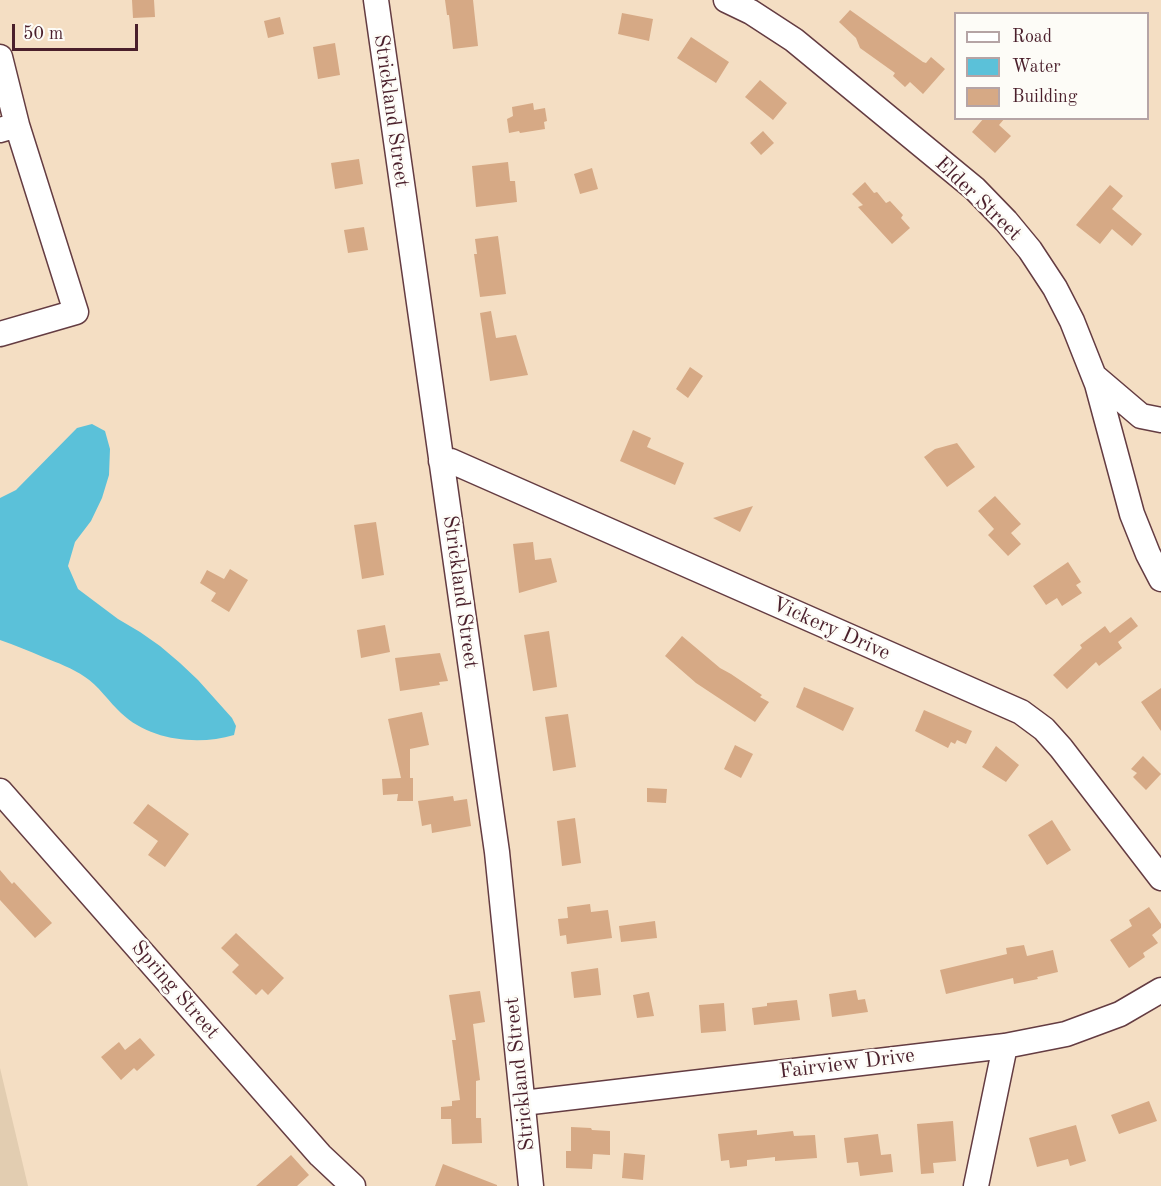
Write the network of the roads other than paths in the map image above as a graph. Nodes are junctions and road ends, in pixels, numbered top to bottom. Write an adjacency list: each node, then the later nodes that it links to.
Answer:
1 (376, 0): 9 (street, Strickland Street)
2 (726, 0): 6 (street, Elder Street)
3 (0, 57): 4 (street)
4 (9, 127): 5 (street)
5 (0, 334)
6 (1094, 376): 7 (street); 8 (street, Elder Street)
7 (1161, 421): 8 (street)
8 (1111, 435): 10 (street, Elder Street)
9 (441, 461): 12 (street, Vickery Drive); 15 (street, Strickland Street)
10 (1161, 579)
11 (0, 791): 16 (street, Spring Street)
12 (1161, 878)
13 (1161, 990): 14 (street, Fairview Drive)
14 (1005, 1046): 15 (street, Fairview Drive); 18 (street)
15 (523, 1103): 17 (street, Strickland Street)
16 (353, 1186)
17 (531, 1186)
18 (976, 1186)

